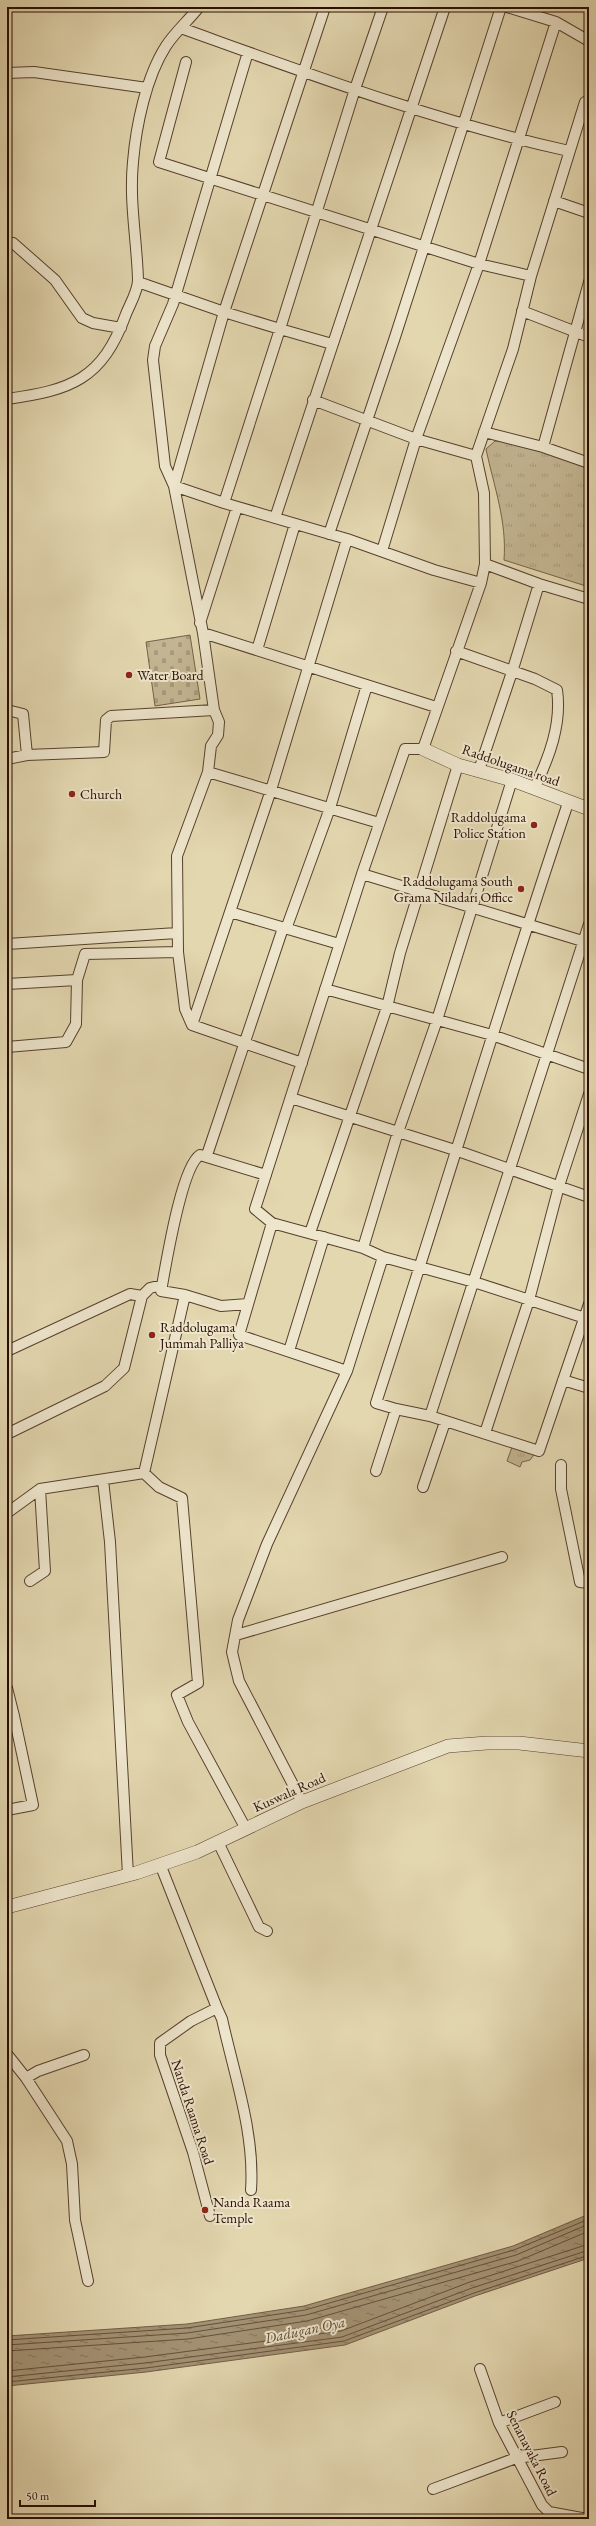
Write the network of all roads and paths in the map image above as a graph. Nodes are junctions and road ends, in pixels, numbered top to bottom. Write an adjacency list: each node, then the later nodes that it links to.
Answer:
1 (199, 7): 8 (street)
2 (325, 7): 12 (street)
3 (383, 7): 15 (street)
4 (445, 7): 17 (street)
5 (501, 7): 18 (street)
6 (508, 7): 7 (street)
7 (556, 22): 9 (street); 19 (street)
8 (181, 28): 10 (street); 14 (street)
9 (589, 41)
10 (248, 52): 12 (street); 21 (street)
11 (186, 62): 21 (street)
12 (304, 72): 15 (street); 22 (street)
13 (7, 73): 14 (street)
14 (147, 88): 31 (street)
15 (355, 89): 17 (street); 24 (street)
16 (585, 102): 20 (street)
17 (411, 107): 18 (street); 26 (street)
18 (464, 123): 19 (street); 28 (street)
19 (517, 140): 20 (street); 29 (street)
20 (569, 151): 23 (street)
21 (210, 178): 22 (street); 33 (street)
22 (263, 195): 24 (street); 35 (street)
23 (554, 201): 25 (street); 30 (street)
24 (317, 212): 26 (street); 37 (street)
25 (589, 213)
26 (370, 228): 28 (street); 40 (street)
27 (7, 243): 36 (street)
28 (424, 246): 29 (street); 43 (street)
29 (479, 264): 30 (street); 45 (street)
30 (531, 276): 34 (street)
31 (138, 282): 33 (street); 36 (street)
32 (589, 282): 38 (street)
33 (175, 295): 35 (street); 49 (street)
34 (522, 311): 38 (street); 44 (street)
35 (224, 312): 37 (street); 49 (street)
36 (121, 328): 41 (street)
37 (280, 329): 40 (street); 50 (street)
38 (574, 332): 39 (street); 46 (street)
39 (589, 337)
40 (332, 344): 42 (street)
41 (7, 399)
42 (313, 400): 43 (street); 52 (street)
43 (367, 419): 45 (street); 54 (street)
44 (484, 432): 46 (street); 47 (street)
45 (416, 439): 47 (street); 56 (street)
46 (543, 447): 48 (street)
47 (476, 456): 57 (street)
48 (589, 463)
49 (174, 486): 50 (street); 61 (street)
50 (224, 503): 51 (street)
51 (237, 507): 52 (street); 61 (street)
52 (275, 518): 53 (street)
53 (295, 524): 54 (street); 62 (street)
54 (329, 534): 55 (street)
55 (347, 539): 56 (street); 64 (street)
56 (382, 551): 58 (street)
57 (485, 564): 58 (street); 59 (street)
58 (481, 583): 63 (street)
59 (539, 584): 60 (street); 65 (street)
60 (589, 598)
61 (202, 628): 62 (street); 69 (street)
62 (257, 650): 64 (street)
63 (456, 651): 65 (street); 67 (street)
64 (310, 667): 66 (street); 78 (street)
65 (512, 672): 74 (street); 77 (street)
66 (367, 685): 67 (street); 80 (street)
67 (436, 707): 70 (street)
68 (7, 710): 71 (street)
69 (214, 710): 71 (street); 75 (street)
70 (422, 749): 73 (street, Raddolugama road); 82 (street)
71 (27, 754): 72 (street)
72 (7, 759)
73 (458, 765): 74 (street, Raddolugama road); 84 (street)
74 (479, 770): 76 (street, Raddolugama road)
75 (208, 772): 78 (street); 90 (street)
76 (512, 780): 77 (street, Raddolugama road); 85 (street)
77 (534, 789): 79 (street, Raddolugama road)
78 (271, 790): 80 (street); 86 (street)
79 (568, 803): 81 (street, Raddolugama road); 88 (street)
80 (330, 808): 82 (street); 89 (street)
81 (589, 809)
82 (379, 824): 83 (street)
83 (362, 874): 84 (street); 93 (street)
84 (421, 892): 85 (street); 98 (street)
85 (473, 907): 88 (street); 99 (street)
86 (230, 912): 89 (street); 100 (street)
87 (589, 924): 91 (street)
88 (527, 925): 91 (street); 101 (street)
89 (284, 928): 93 (street); 102 (street)
90 (177, 932): 92 (street); 94 (street)
91 (586, 942): 104 (street)
92 (7, 944)
93 (339, 944): 97 (street)
94 (178, 952): 95 (street); 100 (street)
95 (77, 980): 96 (street); 103 (street)
96 (7, 984)
97 (325, 989): 98 (street); 105 (street)
98 (387, 1007): 99 (street); 109 (street)
99 (437, 1020): 101 (street); 110 (street)
100 (192, 1025): 102 (street)
101 (492, 1035): 104 (street); 111 (street)
102 (245, 1043): 105 (street); 112 (street)
103 (7, 1047)
104 (547, 1055): 106 (street); 113 (street)
105 (302, 1063): 108 (street)
106 (589, 1069)
107 (589, 1094): 115 (street)
108 (290, 1098): 109 (street); 114 (street)
109 (349, 1117): 110 (street); 118 (street)
110 (398, 1132): 111 (street); 120 (street)
111 (458, 1150): 113 (street); 122 (street)
112 (207, 1156): 114 (street); 124 (street)
113 (511, 1169): 115 (street); 123 (street)
114 (266, 1175): 117 (street)
115 (559, 1186): 116 (street); 127 (street)
116 (589, 1197)
117 (272, 1223): 118 (street); 128 (street)
118 (310, 1233): 119 (street)
119 (324, 1237): 120 (street); 132 (street)
120 (363, 1248): 121 (street)
121 (383, 1257): 122 (street); 133 (street)
122 (420, 1269): 123 (street); 136 (street)
123 (474, 1282): 127 (street); 137 (street)
124 (162, 1285): 125 (street); 126 (street)
125 (185, 1295): 128 (street); 143 (street)
126 (142, 1296): 131 (street); 140 (street)
127 (530, 1300): 130 (street); 139 (street)
128 (248, 1304): 132 (street)
129 (589, 1304): 130 (street)
130 (585, 1318): 134 (street)
131 (7, 1351)
132 (289, 1351): 133 (street)
133 (347, 1371): 151 (street)
134 (564, 1380): 135 (street); 139 (street)
135 (589, 1388)
136 (396, 1409): 137 (street); 142 (street)
137 (430, 1416): 138 (street)
138 (446, 1422): 139 (street); 145 (street)
139 (486, 1433)
140 (7, 1434)
141 (561, 1466): 150 (street)
142 (376, 1471)
143 (144, 1473): 144 (street); 157 (street)
144 (103, 1480): 146 (street); 160 (street)
145 (422, 1487)
146 (40, 1489): 147 (street); 149 (street)
147 (7, 1513)
148 (502, 1557): 151 (street)
149 (30, 1581)
150 (589, 1583)
151 (236, 1635): 155 (street)
152 (7, 1688): 153 (street)
153 (11, 1717): 156 (street)
154 (589, 1751): 155 (street, Kuswala Road)
155 (302, 1802): 157 (street, Kuswala Road)
156 (7, 1810)
157 (246, 1828): 158 (street, Kuswala Road)
158 (218, 1842): 159 (street, Kuswala Road); 162 (street)
159 (160, 1864): 160 (street, Kuswala Road); 163 (street)
160 (128, 1875): 161 (street, Kuswala Road)
161 (7, 1907)
162 (267, 1931)
163 (217, 2008): 167 (street); 168 (street, Nanda Raama Road)
164 (7, 2054): 166 (street)
165 (84, 2055): 166 (street)
166 (26, 2078): 169 (street)
167 (251, 2190)
168 (210, 2216)
169 (88, 2281)
170 (480, 2369): 172 (street, Senanayaka Road)
171 (555, 2402): 172 (street)
172 (499, 2423): 174 (street, Senanayaka Road)
173 (562, 2452): 174 (street)
174 (516, 2458): 175 (street); 176 (street, Senanayaka Road)
175 (433, 2488)
176 (587, 2519)

